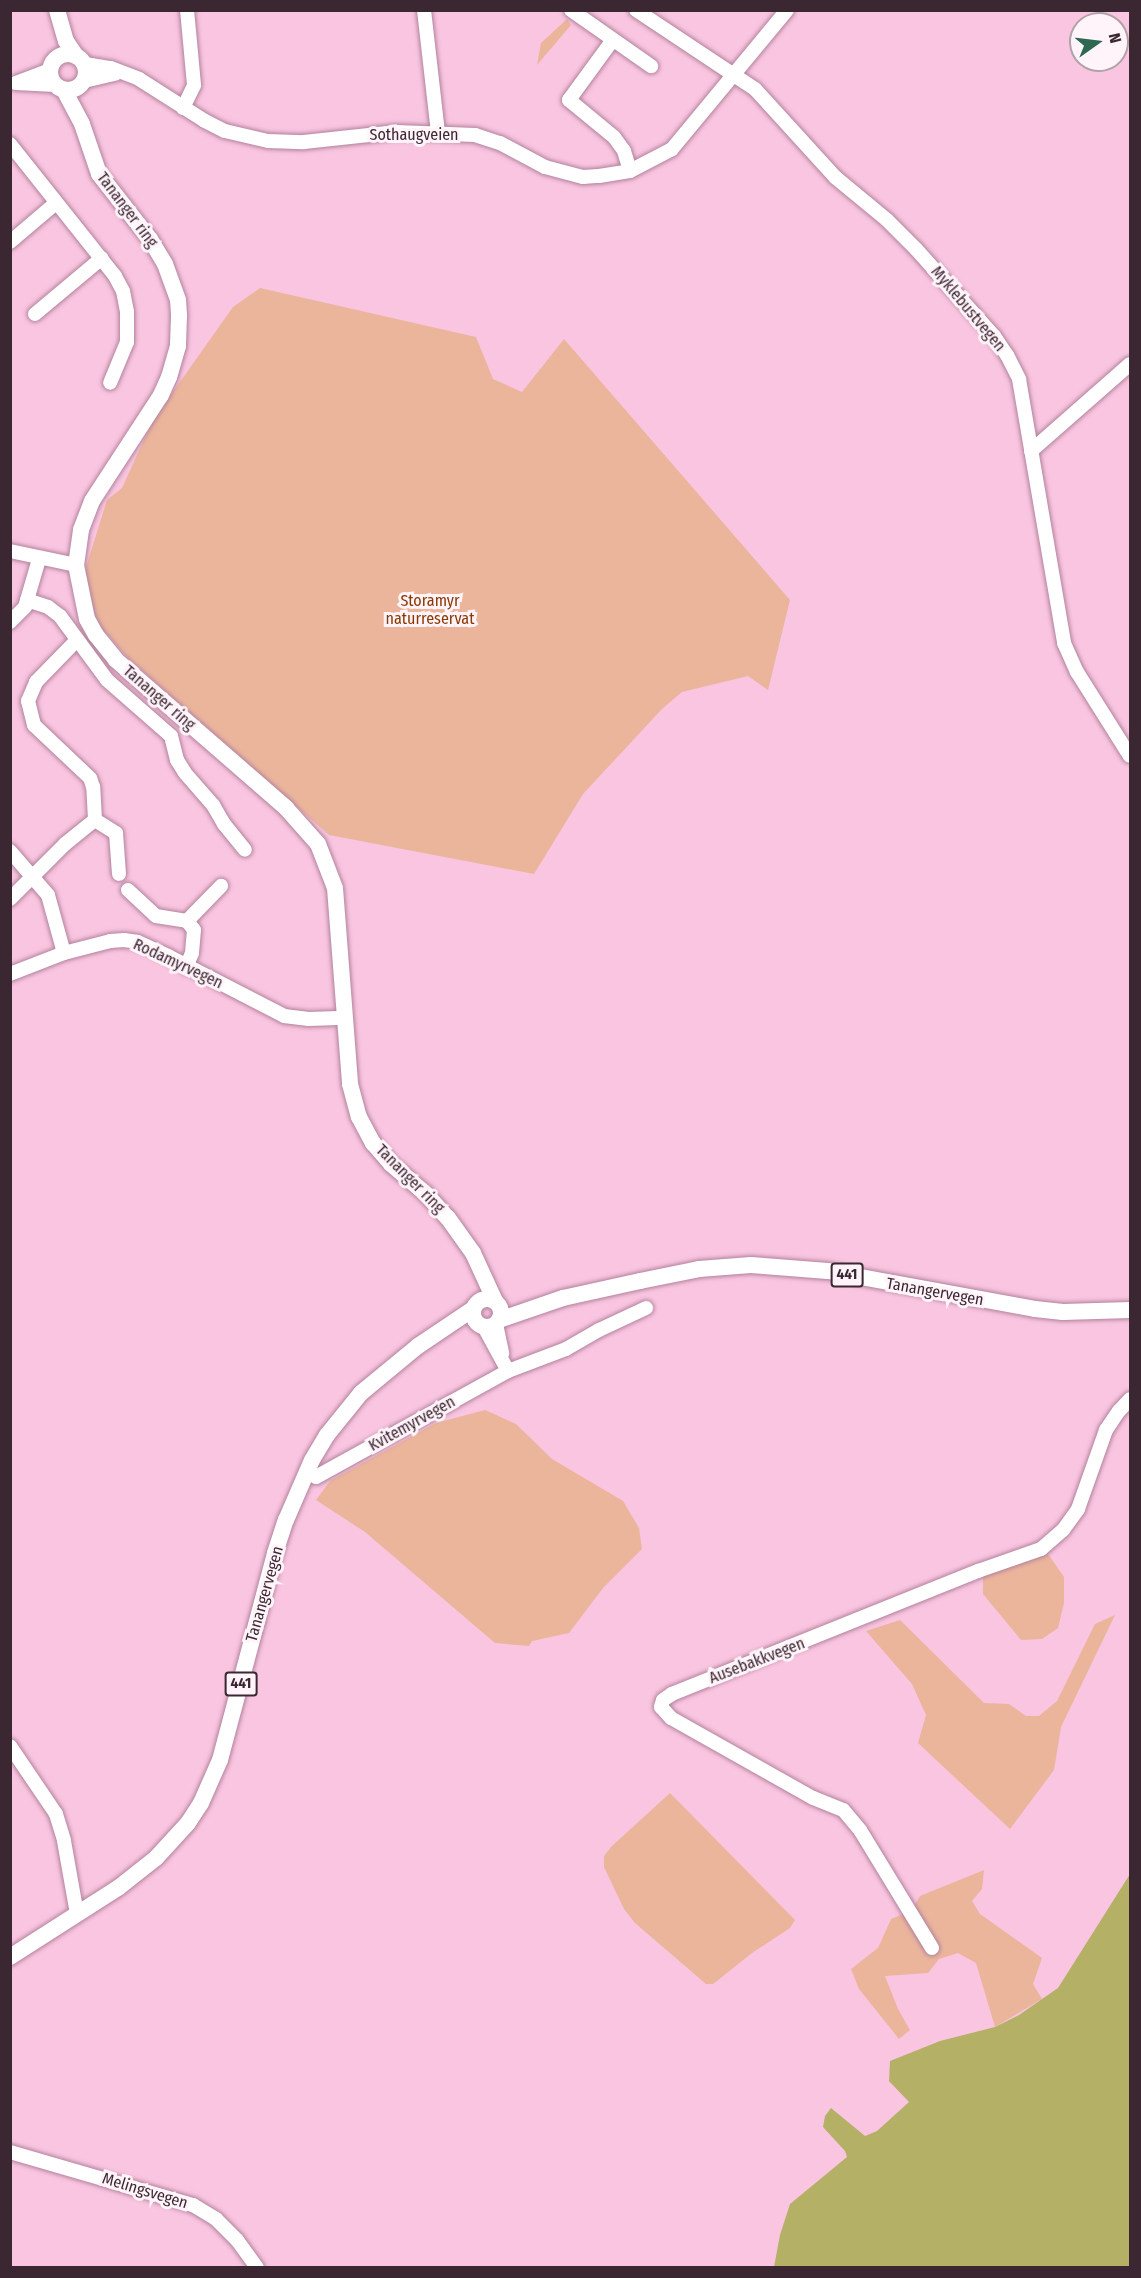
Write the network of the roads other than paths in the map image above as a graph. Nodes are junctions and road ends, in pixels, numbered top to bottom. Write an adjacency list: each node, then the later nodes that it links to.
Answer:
1 (49, 10): 13 (main road, Tananger ring)
2 (57, 10): 9 (main road)
3 (187, 10): 15 (street)
4 (424, 10): 16 (street)
5 (571, 10): 8 (street)
6 (636, 10): 12 (street, Myklebustvegen)
7 (787, 10): 12 (street, Sothaugveien)
8 (612, 41): 10 (street); 18 (street)
9 (80, 60): 11 (street, Sothaugveien); 13 (main road); 13 (main road)
10 (651, 66)
11 (123, 73): 13 (street); 15 (street, Sothaugveien)
12 (732, 74): 18 (street, Sothaugveien); 25 (street, Myklebustvegen)
13 (65, 78): 14 (street); 28 (main road, Tananger ring)
14 (13, 84)
15 (183, 108): 16 (street, Sothaugveien)
16 (432, 132): 18 (street, Sothaugveien)
17 (11, 146): 19 (street)
18 (630, 171)
19 (56, 203): 20 (street); 21 (street)
20 (10, 242)
21 (102, 258): 22 (street); 24 (street)
22 (35, 314)
23 (1131, 364): 25 (street)
24 (110, 383)
25 (1030, 451): 32 (street, Myklebustvegen)
26 (10, 551): 27 (street)
27 (39, 559): 28 (street); 29 (street)
28 (76, 565): 45 (main road, Tananger ring)
29 (27, 600): 30 (street); 31 (street)
30 (10, 622)
31 (76, 641): 33 (street); 34 (street)
32 (1131, 756)
33 (95, 820): 36 (street); 37 (street)
34 (245, 850)
35 (10, 851): 37 (street)
36 (119, 874)
37 (32, 878): 40 (street); 42 (street)
38 (221, 886): 41 (street)
39 (128, 890): 41 (street)
40 (10, 899)
41 (187, 921): 43 (street)
42 (64, 953): 43 (street, Rodamyrvegen); 44 (street, Rodamyrvegen)
43 (186, 967): 45 (street, Rodamyrvegen)
44 (10, 974)
45 (345, 1018): 46 (main road, Tananger ring)
46 (463, 1240): 47 (main road, Tananger ring); 50 (main road, Tananger ring)
47 (474, 1307): 50 (main road, Tananger ring); 51 (main road, Tanangervegen / 441)
48 (646, 1308): 52 (street, Kvitemyrvegen)
49 (1131, 1310): 50 (main road, Tanangervegen / 441)
50 (492, 1317): 51 (main road, Tanangervegen / 441); 52 (street)
51 (403, 1359): 56 (main road, Tanangervegen / 441)
52 (505, 1364): 54 (street, Kvitemyrvegen)
53 (1131, 1399): 57 (street, Ausebakkvegen)
54 (316, 1477)
55 (10, 1746): 56 (street)
56 (77, 1914): 58 (main road, Tanangervegen / 441)
57 (932, 1948)
58 (10, 1957)
59 (10, 2152): 60 (street, Melingsvegen)
60 (257, 2268)

